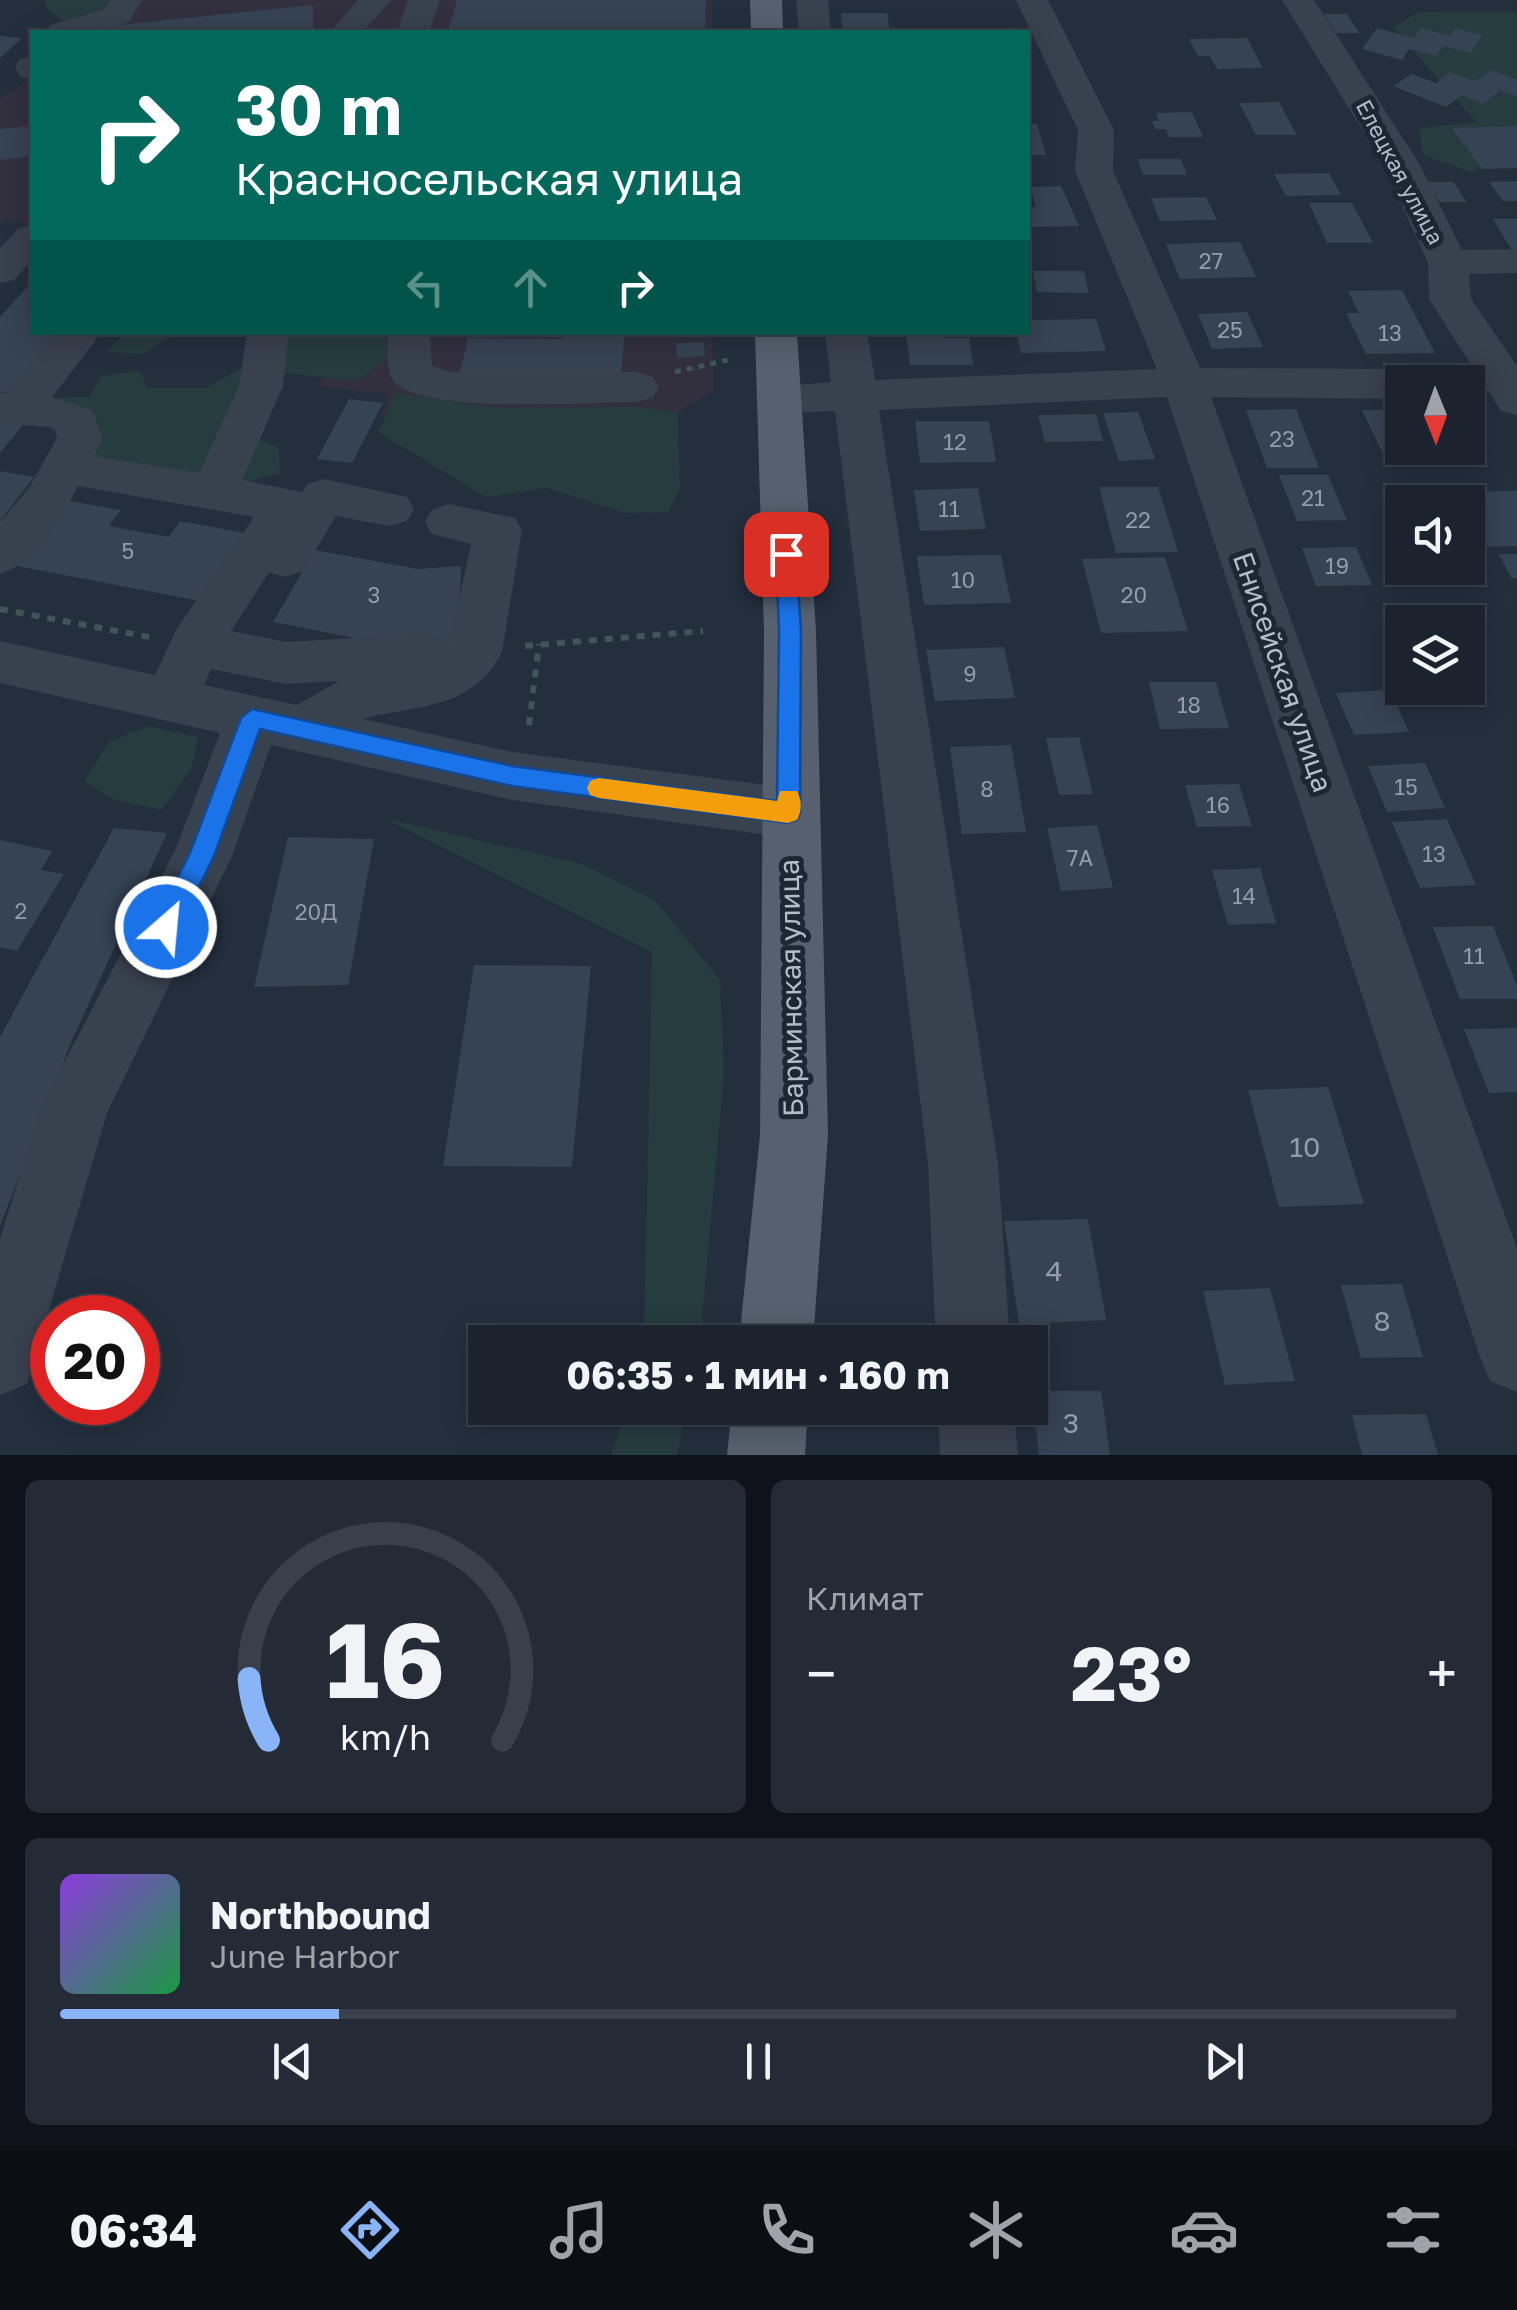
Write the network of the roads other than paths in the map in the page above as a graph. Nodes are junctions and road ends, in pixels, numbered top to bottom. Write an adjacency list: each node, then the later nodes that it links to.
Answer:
1 (126, 0): 8 (street)
2 (375, 0): 9 (street)
3 (424, 0): 10 (street)
4 (766, 0): 11 (main road)
5 (812, 0): 12 (street)
6 (1032, 0): 24 (street, Енисейская улица)
7 (1298, 0): 17 (street, Елецкая улица)
8 (69, 30)
9 (348, 30)
10 (414, 30)
11 (767, 30)
12 (814, 30)
13 (0, 232): 14 (street)
14 (30, 235)
15 (30, 237): 18 (street)
16 (1517, 262): 17 (street)
17 (1448, 263): 27 (street, Елецкая улица)
18 (0, 271)
19 (78, 335): 30 (street)
20 (268, 335): 32 (street)
21 (409, 335): 26 (street)
22 (776, 335): 29 (main road, Барминская улица)
23 (846, 335): 28 (street)
24 (1184, 382): 25 (street); 28 (street); 44 (street, Енисейская улица)
25 (1385, 384)
26 (637, 388)
27 (1498, 390)
28 (853, 398): 29 (street); 43 (street)
29 (778, 399): 41 (main road, Барминская улица)
30 (12, 404): 35 (street)
31 (81, 470): 32 (street)
32 (213, 493): 36 (street)
33 (390, 509): 36 (street)
34 (449, 522): 37 (street)
35 (0, 556)
36 (210, 648): 37 (street); 39 (street)
37 (476, 652): 40 (street)
38 (0, 662): 39 (street)
39 (172, 699): 40 (street)
40 (277, 724): 41 (street); 45 (street)
41 (788, 813): 42 (main road, Барминская улица)
42 (777, 1325)
43 (972, 1325)
44 (1517, 1354)
45 (0, 1357)
46 (769, 1425): 48 (main road)
47 (977, 1425): 49 (street)
48 (766, 1455)
49 (979, 1455)

